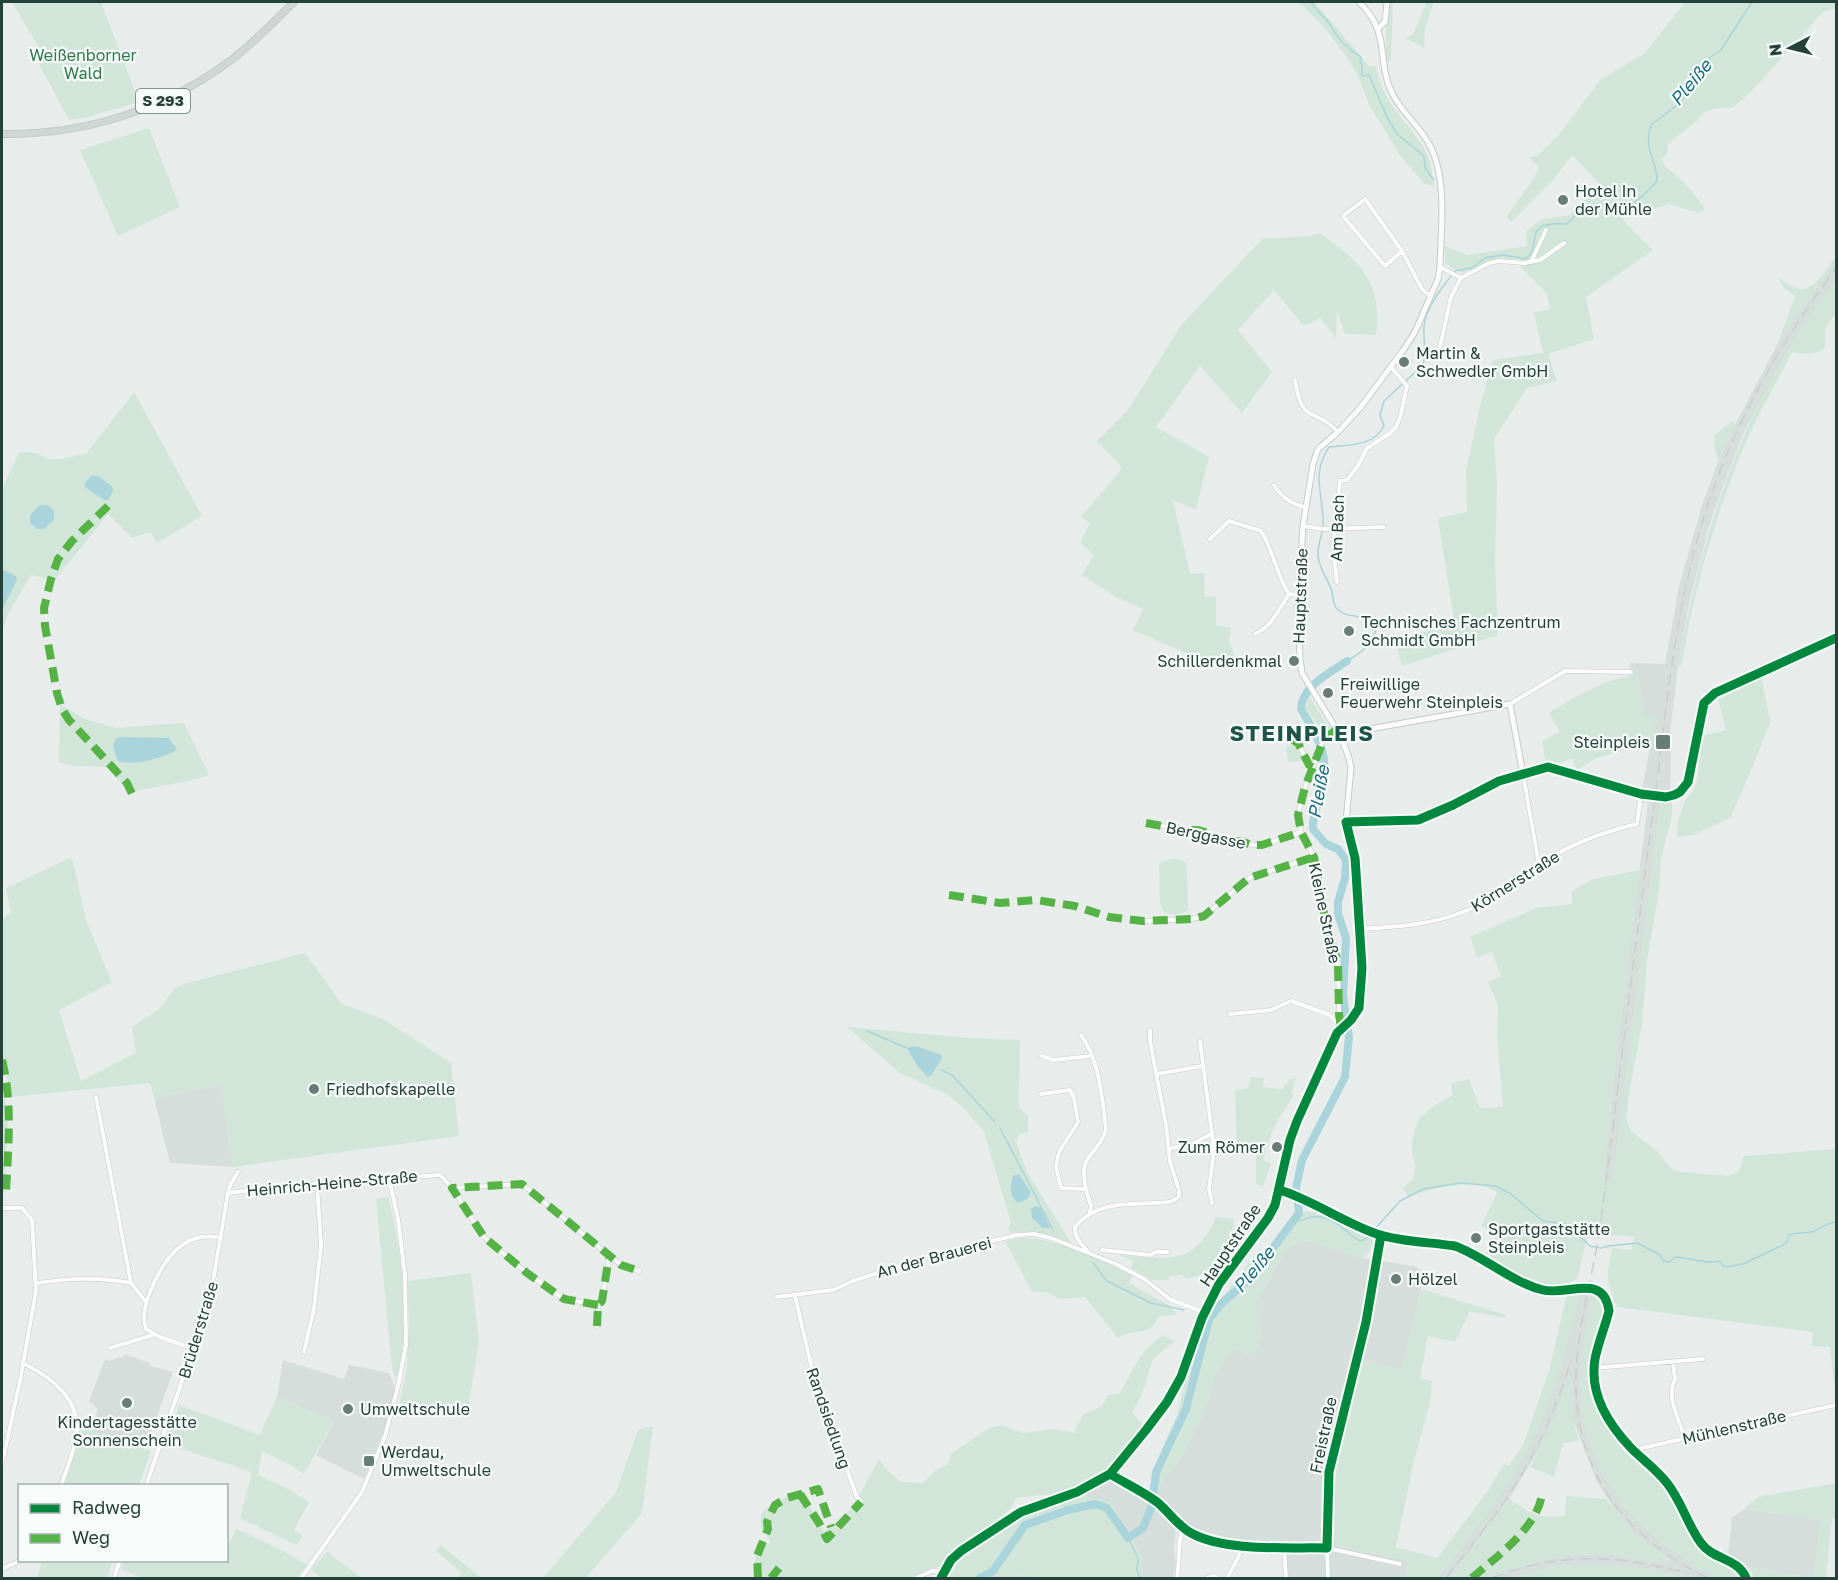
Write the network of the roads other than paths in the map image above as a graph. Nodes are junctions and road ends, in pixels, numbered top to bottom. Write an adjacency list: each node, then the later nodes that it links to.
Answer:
1 (294, 2): 5 (main road, S 293)
2 (1359, 2): 4 (main road)
3 (1387, 2): 4 (main road)
4 (1378, 29): 10 (main road, Hauptstraße)
5 (2, 134)
6 (1546, 230): 9 (street)
7 (1564, 243): 9 (street)
8 (1402, 251): 8 (street); 12 (street)
9 (1531, 262): 11 (street)
10 (1444, 269): 11 (street); 12 (main road, Hauptstraße)
11 (1461, 278): 13 (street)
12 (1430, 296): 14 (main road, Hauptstraße)
13 (1440, 347)
14 (1390, 367): 16 (main road, Hauptstraße); 21 (street, Am Bach)
15 (1295, 380): 16 (street)
16 (1338, 432): 18 (main road, Hauptstraße)
17 (1274, 485): 18 (street)
18 (1306, 507): 19 (main road, Hauptstraße)
19 (1303, 526): 21 (street); 25 (main road, Hauptstraße)
20 (1384, 527): 21 (street)
21 (1334, 528): 23 (street, Am Bach)
22 (1210, 539): 24 (street)
23 (1337, 582)
24 (1289, 594): 25 (street); 26 (street)
25 (1299, 595): 30 (main road, Hauptstraße)
26 (1255, 634)
27 (1836, 638): 35 (main road)
28 (1631, 672): 29 (street)
29 (1510, 704): 31 (main road); 34 (main road)
30 (1336, 730): 31 (main road, Hauptstraße); 33 (street, Kleine Straße)
31 (1341, 737): 36 (main road, Hauptstraße)
32 (1290, 738): 33 (street)
33 (1313, 767): 38 (street, Kleine Straße)
34 (1523, 774): 35 (main road); 36 (main road); 40 (street)
35 (1641, 795): 40 (street, Körnerstraße)
36 (1346, 822): 42 (main road, Hauptstraße)
37 (1146, 823): 38 (street, Berggasse)
38 (1301, 832): 39 (street, Kleine Straße)
39 (1314, 857): 41 (street); 44 (street, Kleine Straße)
40 (1539, 865): 42 (street, Körnerstraße)
41 (1143, 921)
42 (1360, 928): 44 (main road, Hauptstraße)
43 (1230, 1014): 44 (street)
44 (1343, 1027): 61 (main road, Hauptstraße)
45 (1150, 1030): 51 (street)
46 (1081, 1035): 49 (street)
47 (1200, 1041): 50 (street)
48 (1042, 1056): 49 (street)
49 (1091, 1056): 60 (street)
50 (1202, 1066): 51 (street); 54 (street)
51 (1157, 1074): 55 (street)
52 (1041, 1094): 60 (street)
53 (96, 1097): 74 (street)
54 (1211, 1134): 55 (street); 63 (street)
55 (1169, 1149): 65 (street)
56 (238, 1172): 62 (street, Brüderstraße)
57 (389, 1178): 58 (street, Heinrich-Heine-Straße); 59 (street, Heinrich-Heine-Straße); 107 (street)
58 (316, 1184): 62 (street, Heinrich-Heine-Straße); 84 (street)
59 (452, 1188): 70 (street); 78 (street, Heinrich-Heine-Straße)
60 (1087, 1189): 65 (street)
61 (1280, 1190): 66 (main road); 79 (main road, Hauptstraße)
62 (228, 1193): 67 (street, Brüderstraße)
63 (1212, 1203)
64 (2, 1208): 73 (street)
65 (1090, 1212): 69 (street)
66 (1379, 1235): 88 (main road); 100 (street, Freistraße)
67 (221, 1238): 77 (street); 83 (street, Brüderstraße)
68 (1168, 1252): 71 (street)
69 (1091, 1254): 71 (street, An der Brauerei); 75 (street, An der Brauerei)
70 (609, 1256): 72 (street); 78 (street)
71 (1102, 1259): 79 (street, An der Brauerei)
72 (639, 1271)
73 (36, 1283): 74 (street); 87 (street)
74 (131, 1283): 77 (street)
75 (795, 1296): 76 (street, An der Brauerei); 96 (street, Randsiedlung)
76 (776, 1297)
77 (146, 1302): 81 (street)
78 (598, 1305): 80 (street)
79 (1204, 1312): 93 (main road, Hauptstraße)
80 (597, 1326)
81 (153, 1335): 82 (street); 83 (street)
82 (110, 1348)
83 (194, 1349): 95 (street, Brüderstraße)
84 (304, 1352)
85 (1703, 1359): 86 (street)
86 (1673, 1362): 88 (street); 90 (street)
87 (23, 1364): 92 (street); 94 (street)
88 (1594, 1368): 91 (main road)
89 (1836, 1405): 90 (street, Mühlenstraße)
90 (1685, 1438): 91 (street, Mühlenstraße)
91 (1633, 1450): 115 (main road)
92 (2, 1464)
93 (1110, 1474): 97 (street); 105 (main road, Hauptstraße)
94 (61, 1484)
95 (146, 1484)
96 (861, 1502)
97 (1183, 1528): 98 (street); 109 (street)
98 (1242, 1546): 99 (street); 112 (street)
99 (1284, 1547): 100 (street); 113 (street)
100 (1327, 1548): 103 (street); 114 (street, Freistraße)
101 (18, 1561): 104 (street)
102 (119, 1562): 106 (street)
103 (1400, 1564)
104 (2, 1569)
105 (942, 1575): 108 (street)
106 (114, 1578)
107 (301, 1578)
108 (916, 1578)
109 (1177, 1578)
110 (1207, 1578): 111 (street)
111 (1217, 1578)
112 (1227, 1578)
113 (1286, 1578)
114 (1328, 1578)
115 (1746, 1578)

